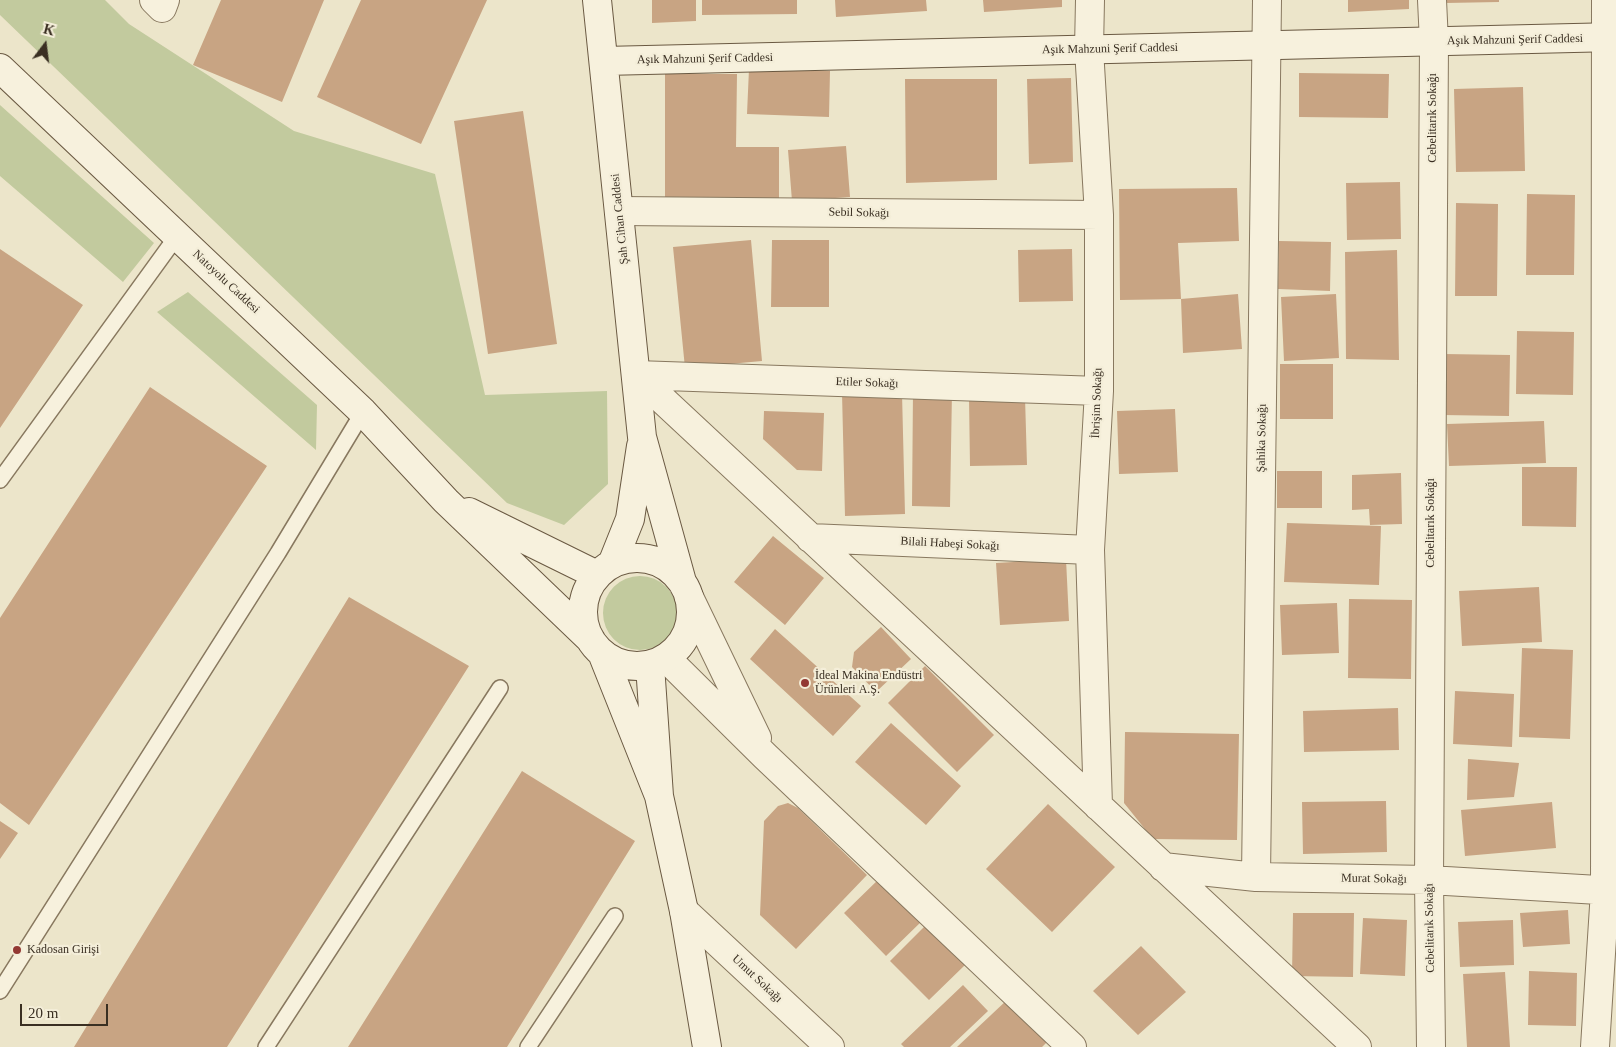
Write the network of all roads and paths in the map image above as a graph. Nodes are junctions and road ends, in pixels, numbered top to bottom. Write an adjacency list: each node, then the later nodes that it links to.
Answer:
1 (154, 0): 2 (street)
2 (165, 0)
3 (597, 0): 12 (street, Şah Cihan Caddesi)
4 (1090, 0): 11 (street, İbrişim Sokağı)
5 (1267, 0): 10 (street, Şahika Sokağı)
6 (1432, 0): 9 (street, Cebelitarık Sokağı)
7 (1606, 0): 8 (street)
8 (1611, 37): 9 (street, Aşık Mahzuni Şerif Caddesi); 36 (street)
9 (1434, 42): 10 (street, Aşık Mahzuni Şerif Caddesi); 35 (street, Cebelitarık Sokağı)
10 (1267, 45): 11 (street, Aşık Mahzuni Şerif Caddesi); 34 (street, Şahika Sokağı)
11 (1089, 50): 12 (street, Aşık Mahzuni Şerif Caddesi); 15 (street, İbrişim Sokağı)
12 (604, 61): 14 (street, Şah Cihan Caddesi)
13 (0, 68): 16 (street, Natoyolu Caddesi)
14 (619, 211): 15 (street, Sebil Sokağı); 17 (street, Şah Cihan Caddesi)
15 (1099, 215): 18 (street, İbrişim Sokağı)
16 (177, 236): 19 (street, Natoyolu Caddesi); 21 (lane)
17 (636, 375): 18 (street, Etiler Sokağı); 20 (street, Şah Cihan Caddesi); 23 (street)
18 (1099, 392): 24 (street, İbrişim Sokağı)
19 (363, 412): 22 (street, Natoyolu Caddesi); 39 (lane)
20 (642, 437): 25 (street); 26 (street)
21 (0, 480)
22 (446, 501): 25 (street); 27 (street, Natoyolu Caddesi)
23 (810, 538): 24 (street, Bilali Habeşi Sokağı); 32 (street)
24 (1090, 550): 32 (street, İbrişim Sokağı)
25 (605, 570): 26 (street); 27 (street)
26 (685, 590): 28 (street); 30 (street)
27 (596, 647): 28 (street); 31 (street)
28 (658, 662): 30 (street); 31 (street)
29 (500, 688): 40 (lane)
30 (765, 756): 44 (street)
31 (659, 796): 37 (street)
32 (1098, 806): 33 (street)
33 (1163, 867): 34 (street, Murat Sokağı); 45 (street)
34 (1256, 877): 35 (street, Murat Sokağı)
35 (1429, 880): 36 (street, Murat Sokağı); 46 (street, Cebelitarık Sokağı)
36 (1610, 891): 47 (street)
37 (684, 911): 42 (street); 43 (street, Umut Sokağı)
38 (615, 916): 41 (lane)
39 (0, 991)
40 (266, 1047)
41 (528, 1047)
42 (707, 1047)
43 (830, 1047)
44 (1072, 1047)
45 (1356, 1047)
46 (1431, 1047)
47 (1595, 1047)

